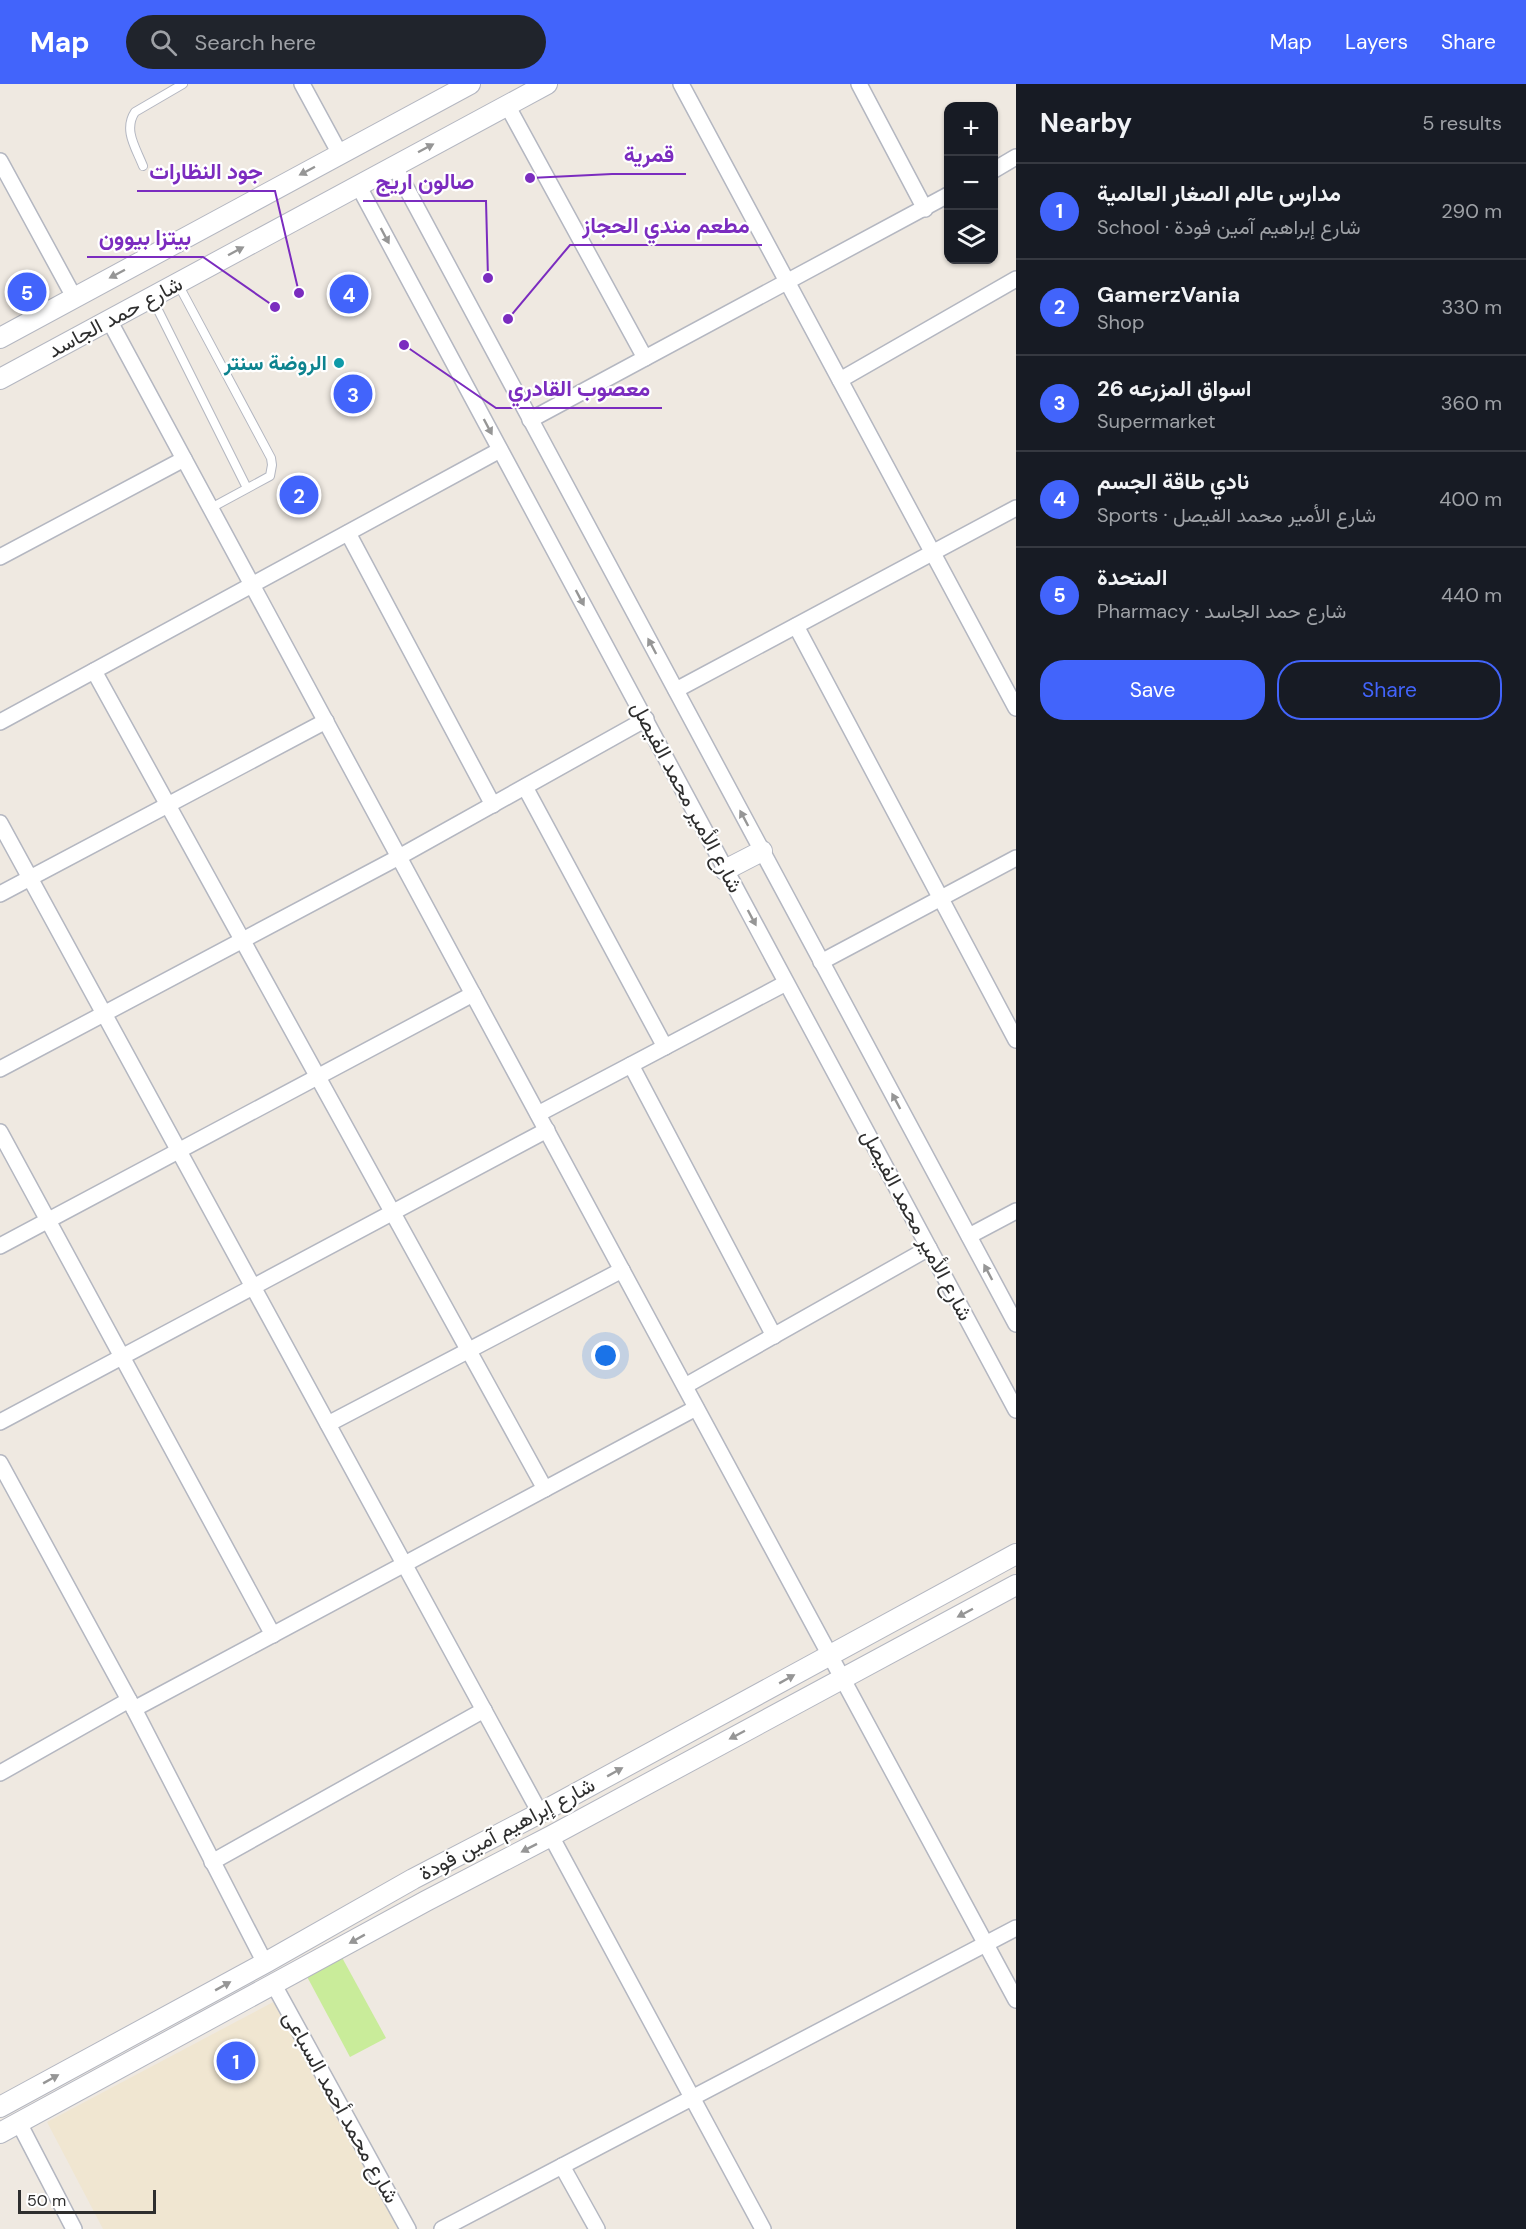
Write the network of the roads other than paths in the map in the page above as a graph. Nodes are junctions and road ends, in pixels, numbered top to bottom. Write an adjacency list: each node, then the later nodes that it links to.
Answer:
1 (183, 84): 11 (lane)
2 (303, 84): 8 (street)
3 (470, 84): 8 (street, شارع حمد الجاسد)
4 (547, 84): 7 (street, شارع حمد الجاسد)
5 (681, 84): 19 (street)
6 (859, 84): 16 (street)
7 (507, 105): 10 (street, شارع حمد الجاسد, one-way to 7); 24 (street)
8 (340, 154): 20 (street, شارع حمد الجاسد, one-way to 20)
9 (1016, 157): 12 (street)
10 (394, 165): 14 (street, شارع حمد الجاسد); 27 (street, شارع الأمير محمد الفيصل)
11 (143, 166)
12 (998, 167)
13 (2, 169): 20 (street)
14 (358, 185): 18 (street, شارع حمد الجاسد, one-way to 14); 28 (street, شارع الأمير محمد الفيصل, one-way to 28)
15 (944, 197): 16 (street)
16 (924, 209): 19 (street)
17 (1016, 279): 26 (street)
18 (178, 282): 21 (street, شارع حمد الجاسد); 30 (lane)
19 (788, 282): 24 (street); 26 (street)
20 (74, 297): 23 (street, شارع حمد الجاسد)
21 (151, 297): 22 (street, شارع حمد الجاسد); 30 (lane)
22 (109, 320): 25 (street, شارع حمد الجاسد); 29 (street)
23 (0, 338)
24 (645, 358): 27 (street)
25 (0, 379)
26 (840, 380): 34 (street)
27 (530, 420): 39 (street, شارع الأمير محمد الفيصل, one-way to 27)
28 (500, 450): 33 (street); 41 (street, شارع الأمير محمد الفيصل, one-way to 41)
29 (184, 459): 31 (street); 35 (street)
30 (247, 488): 31 (lane)
31 (211, 508): 36 (street)
32 (1016, 508): 34 (street)
33 (348, 533): 36 (street); 46 (street)
34 (933, 554): 37 (street); 40 (street)
35 (0, 557)
36 (252, 585): 38 (street); 42 (street)
37 (796, 626): 39 (street); 54 (street)
38 (94, 671): 43 (street); 45 (street)
39 (676, 690): 48 (street, شارع الأمير محمد الفيصل, one-way to 39)
40 (1016, 708)
41 (646, 719): 44 (street); 51 (street, شارع الأمير محمد الفيصل)
42 (326, 721): 45 (street); 49 (street)
43 (0, 722)
44 (525, 787): 46 (street); 61 (street)
45 (168, 805): 52 (street); 55 (street)
46 (493, 805): 49 (street)
47 (0, 823): 52 (street)
48 (762, 851): 51 (street); 56 (street, شارع الأمير محمد الفيصل)
49 (399, 856): 55 (street); 58 (street)
50 (1016, 858): 54 (street)
51 (725, 870): 57 (street, شارع الأمير محمد الفيصل, one-way to 57)
52 (30, 878): 53 (street); 59 (street)
53 (0, 894)
54 (940, 898): 56 (street); 60 (street)
55 (242, 940): 59 (street); 64 (street)
56 (821, 962): 72 (street, شارع الأمير محمد الفيصل, one-way to 56)
57 (786, 983): 61 (street); 74 (street, شارع الأمير محمد الفيصل)
58 (473, 994): 64 (street); 65 (street)
59 (104, 1014): 63 (street); 68 (street)
60 (1016, 1040)
61 (665, 1047): 62 (street)
62 (631, 1065): 65 (street); 78 (street)
63 (0, 1069)
64 (317, 1076): 68 (street); 70 (street)
65 (538, 1114): 66 (street)
66 (547, 1130): 70 (street); 75 (street)
67 (0, 1131): 71 (street)
68 (179, 1151): 71 (street); 76 (street)
69 (1016, 1211): 72 (street)
70 (392, 1213): 76 (street); 79 (street)
71 (48, 1221): 73 (street); 80 (street)
72 (969, 1236): 77 (street, شارع الأمير محمد الفيصل, one-way to 72)
73 (0, 1246)
74 (929, 1248): 78 (street); 83 (street, شارع الأمير محمد الفيصل)
75 (622, 1270): 79 (street); 81 (street)
76 (253, 1287): 80 (street); 85 (street)
77 (1016, 1324)
78 (774, 1335): 81 (street)
79 (469, 1351): 85 (street); 87 (street)
80 (122, 1357): 84 (street); 92 (street)
81 (685, 1386): 82 (street)
82 (696, 1408): 87 (street); 94 (street)
83 (1016, 1410)
84 (0, 1422)
85 (328, 1424): 89 (street)
86 (0, 1463): 96 (street)
87 (544, 1489): 89 (street)
88 (1016, 1554): 91 (street, شارع إبراهيم آمين فودة)
89 (404, 1564): 92 (street); 97 (street)
90 (1016, 1585): 93 (street, شارع إبراهيم آمين فودة, one-way to 93)
91 (908, 1613): 93 (street); 94 (street, شارع إبراهيم آمين فودة)
92 (273, 1635): 96 (street)
93 (921, 1636): 95 (street, شارع إبراهيم آمين فودة)
94 (830, 1655): 95 (street); 99 (street, شارع إبراهيم آمين فودة, one-way to 94)
95 (842, 1679): 100 (street, شارع إبراهيم آمين فودة, one-way to 100); 105 (street)
96 (131, 1705): 98 (street); 101 (street)
97 (484, 1710): 99 (street); 101 (street)
98 (0, 1773)
99 (540, 1813): 102 (street, شارع إبراهيم آمين فودة)
100 (551, 1836): 103 (street, شارع إبراهيم آمين فودة, one-way to 103); 109 (street)
101 (212, 1862): 106 (street)
102 (413, 1879): 103 (street); 106 (street, شارع إبراهيم آمين فودة)
103 (426, 1901): 107 (street, شارع إبراهيم آمين فودة, one-way to 107)
104 (1016, 1928): 105 (street)
105 (986, 1944): 108 (street); 109 (street)
106 (265, 1963): 110 (street, شارع إبراهيم آمين فودة, one-way to 106)
107 (274, 1985): 111 (street, شارع إبراهيم آمين فودة); 115 (street, شارع محمد أحمد السباعى)
108 (1016, 2000)
109 (692, 2098): 113 (street); 118 (street)
110 (0, 2107)
111 (19, 2123): 112 (street, شارع إبراهيم آمين فودة); 114 (street)
112 (0, 2133)
113 (562, 2166): 116 (street); 117 (street)
114 (74, 2229)
115 (408, 2229)
116 (442, 2229)
117 (597, 2229)
118 (763, 2229)

